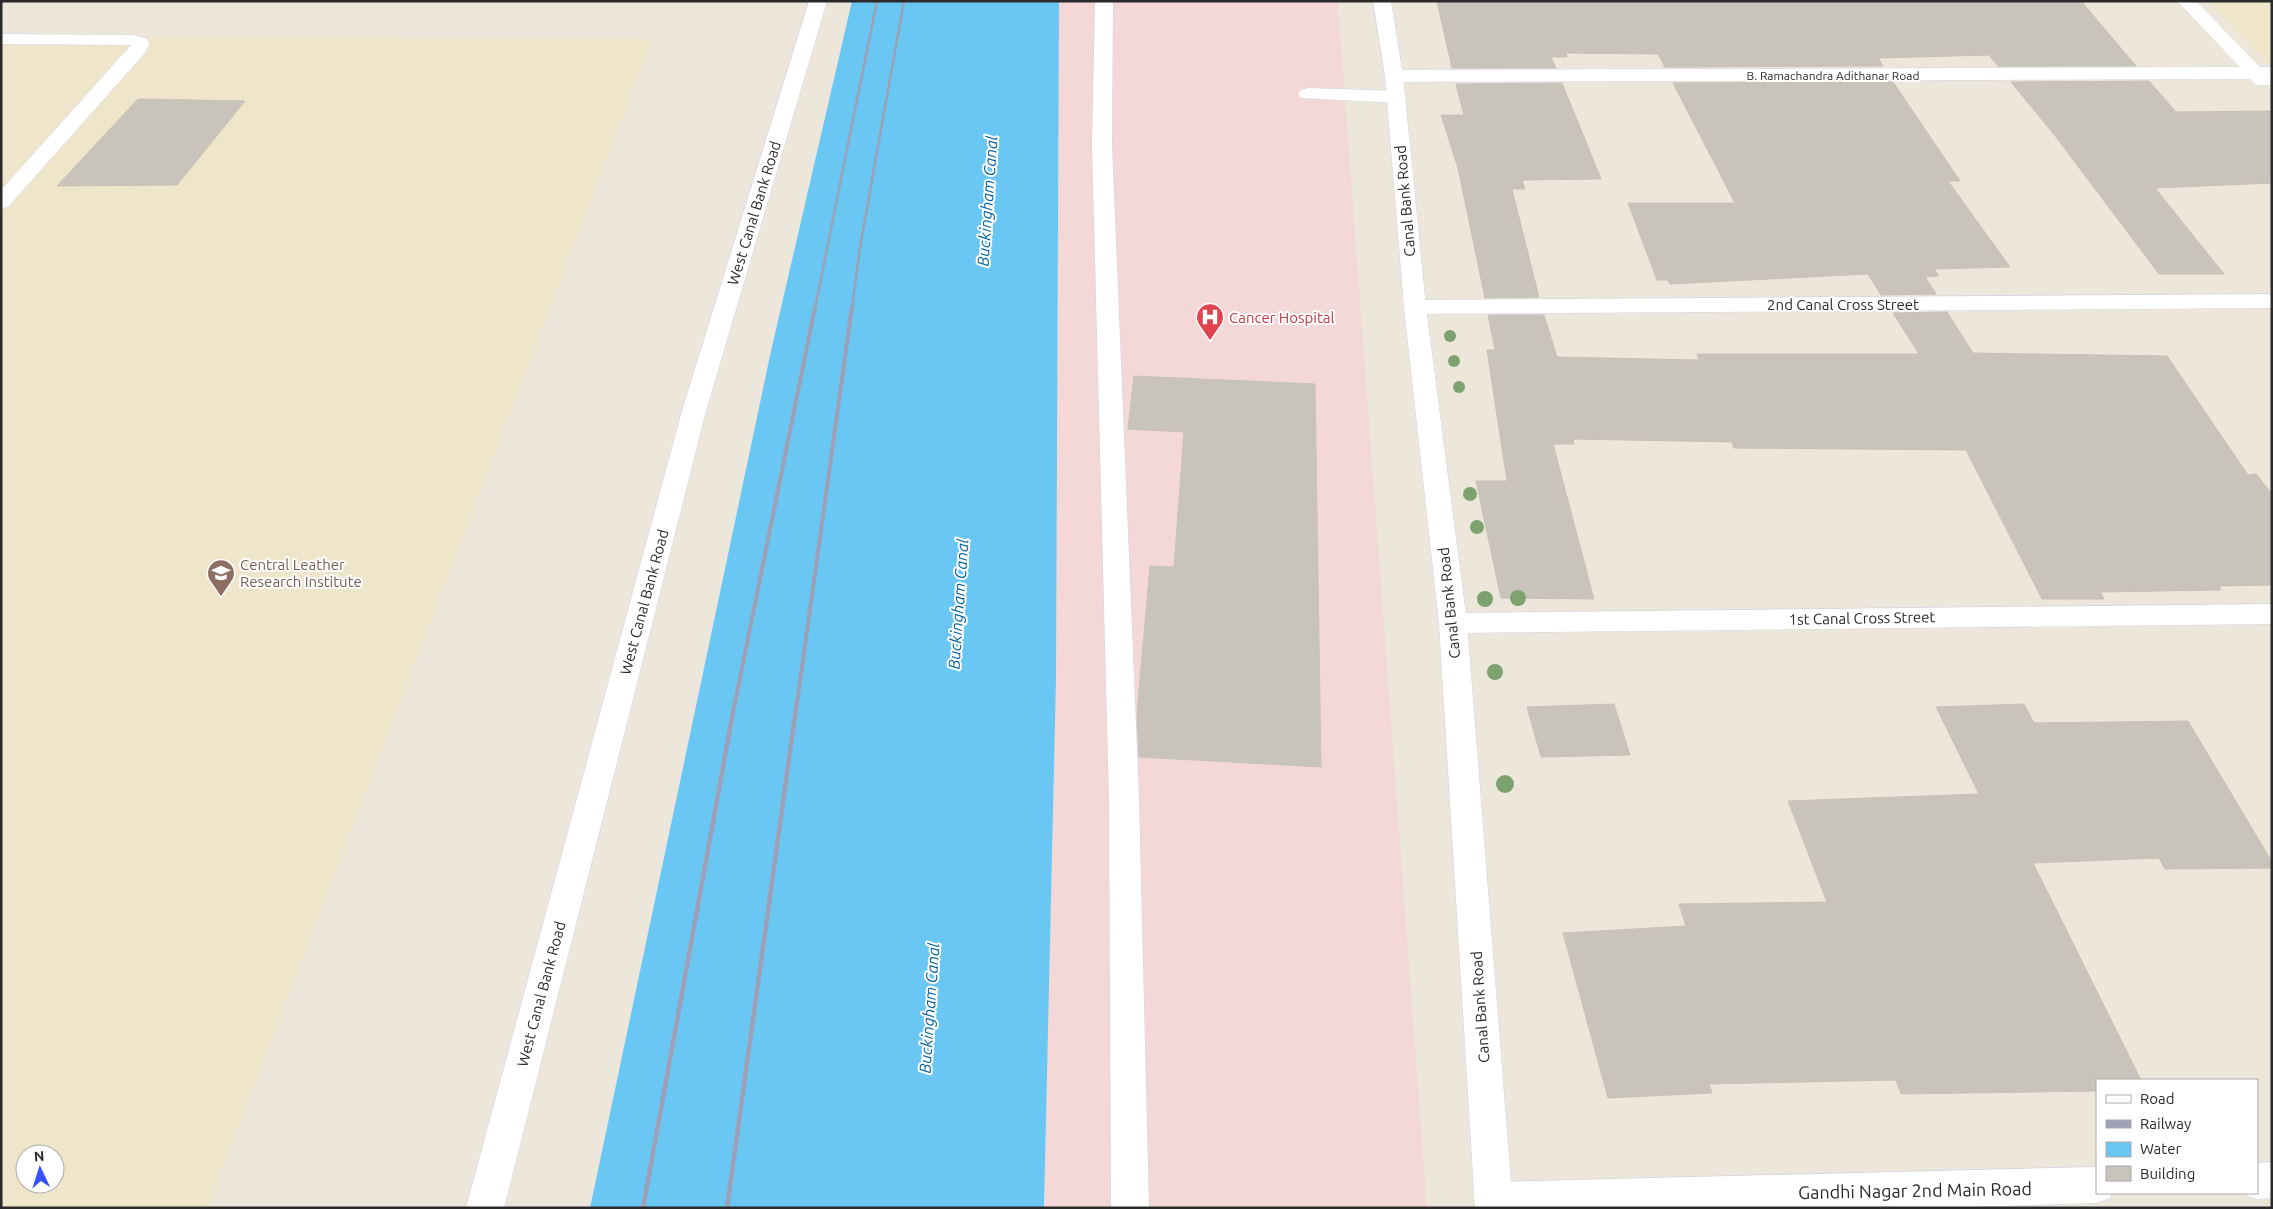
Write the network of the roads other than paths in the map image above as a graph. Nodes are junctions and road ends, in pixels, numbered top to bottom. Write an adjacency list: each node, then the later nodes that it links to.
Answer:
1 (818, 1): 19 (street, West Canal Bank Road)
2 (1104, 1): 20 (street)
3 (1382, 1): 7 (street, Canal Bank Road)
4 (2186, 1): 6 (street)
5 (1, 40): 10 (street)
6 (2264, 73): 7 (street, B. Ramachandra Adithanar Road); 8 (street)
7 (1395, 87): 9 (street, B. Ramachandra Adithanar Road); 12 (street, Canal Bank Road)
8 (2272, 89)
9 (1308, 94)
10 (1, 203)
11 (2272, 301): 12 (street, 2nd Canal Cross Street)
12 (1415, 306): 14 (street, Canal Bank Road)
13 (2272, 614): 14 (street, 1st Canal Cross Street)
14 (1453, 623): 18 (street, Canal Bank Road)
15 (2272, 1180): 16 (street)
16 (2258, 1181)
17 (2096, 1185): 18 (street, Gandhi Nagar 2nd Main Road)
18 (1494, 1204)
19 (485, 1208)
20 (1130, 1208)

